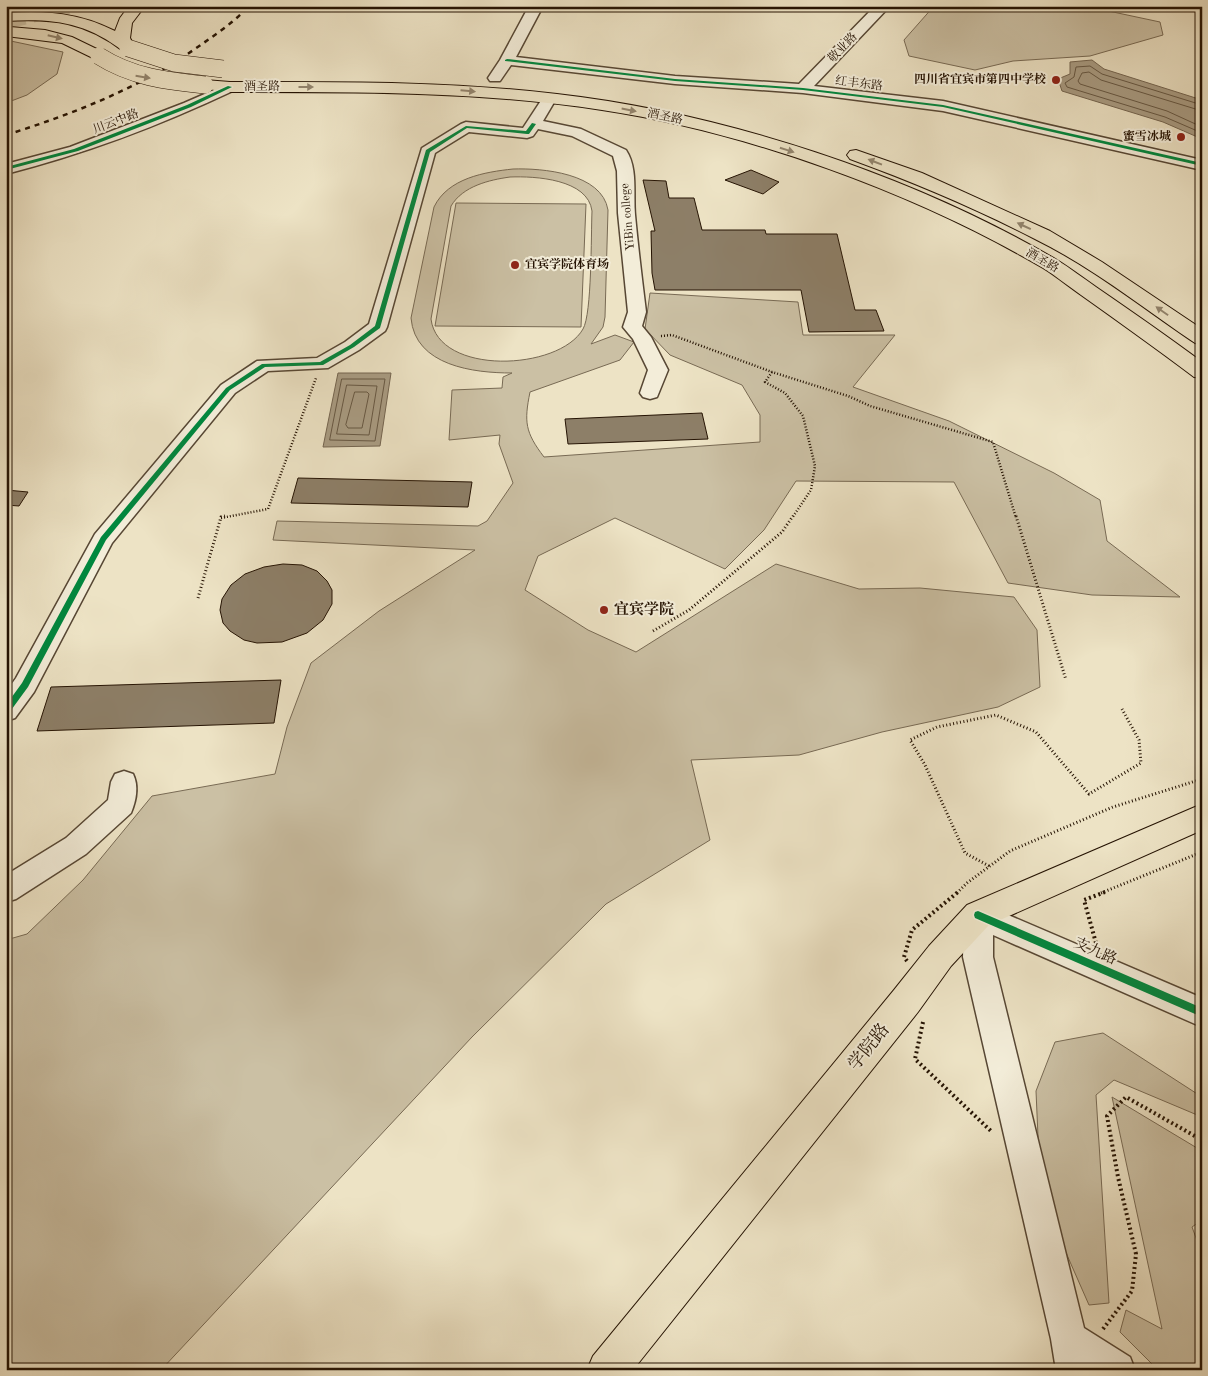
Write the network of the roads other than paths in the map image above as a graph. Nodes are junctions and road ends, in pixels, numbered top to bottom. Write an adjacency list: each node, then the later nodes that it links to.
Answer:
1 (27, 6): 5 (main road)
2 (138, 6): 9 (main road)
3 (536, 6): 11 (street)
4 (884, 6): 16 (street, 敬业路)
5 (6, 12)
6 (6, 17): 7 (main road)
7 (95, 24): 9 (main road, 酒圣路); 10 (main road)
8 (6, 32): 10 (main road, 酒圣路, one-way to 10)
9 (125, 37): 12 (main road, 酒圣路, bridge)
10 (99, 56): 15 (main road, 酒圣路, one-way to 15, bridge)
11 (507, 60): 14 (street); 16 (street, 红丰东路)
12 (242, 69)
13 (271, 70): 14 (main road, 酒圣路)
14 (495, 78): 19 (main road, 酒圣路)
15 (230, 87): 17 (main road, 酒圣路, one-way to 17); 22 (street, 川云中路)
16 (803, 89): 21 (street, 红丰东路)
17 (548, 99): 18 (street); 24 (main road, 酒圣路, one-way to 24)
18 (534, 124): 25 (street, YiBin college); 26 (street)
19 (800, 136)
20 (843, 150): 23 (main road, 酒圣路, one-way to 20)
21 (1202, 165)
22 (6, 169)
23 (1202, 339)
24 (1202, 372)
25 (650, 393)
26 (6, 711)
27 (124, 782): 29 (street)
28 (1202, 816): 30 (main road, 学院路)
29 (6, 890)
30 (978, 915): 31 (street, 支九路); 32 (street); 33 (main road, 学院路)
31 (1202, 1013)
32 (1070, 1347): 34 (street)
33 (608, 1370)
34 (1117, 1370)

